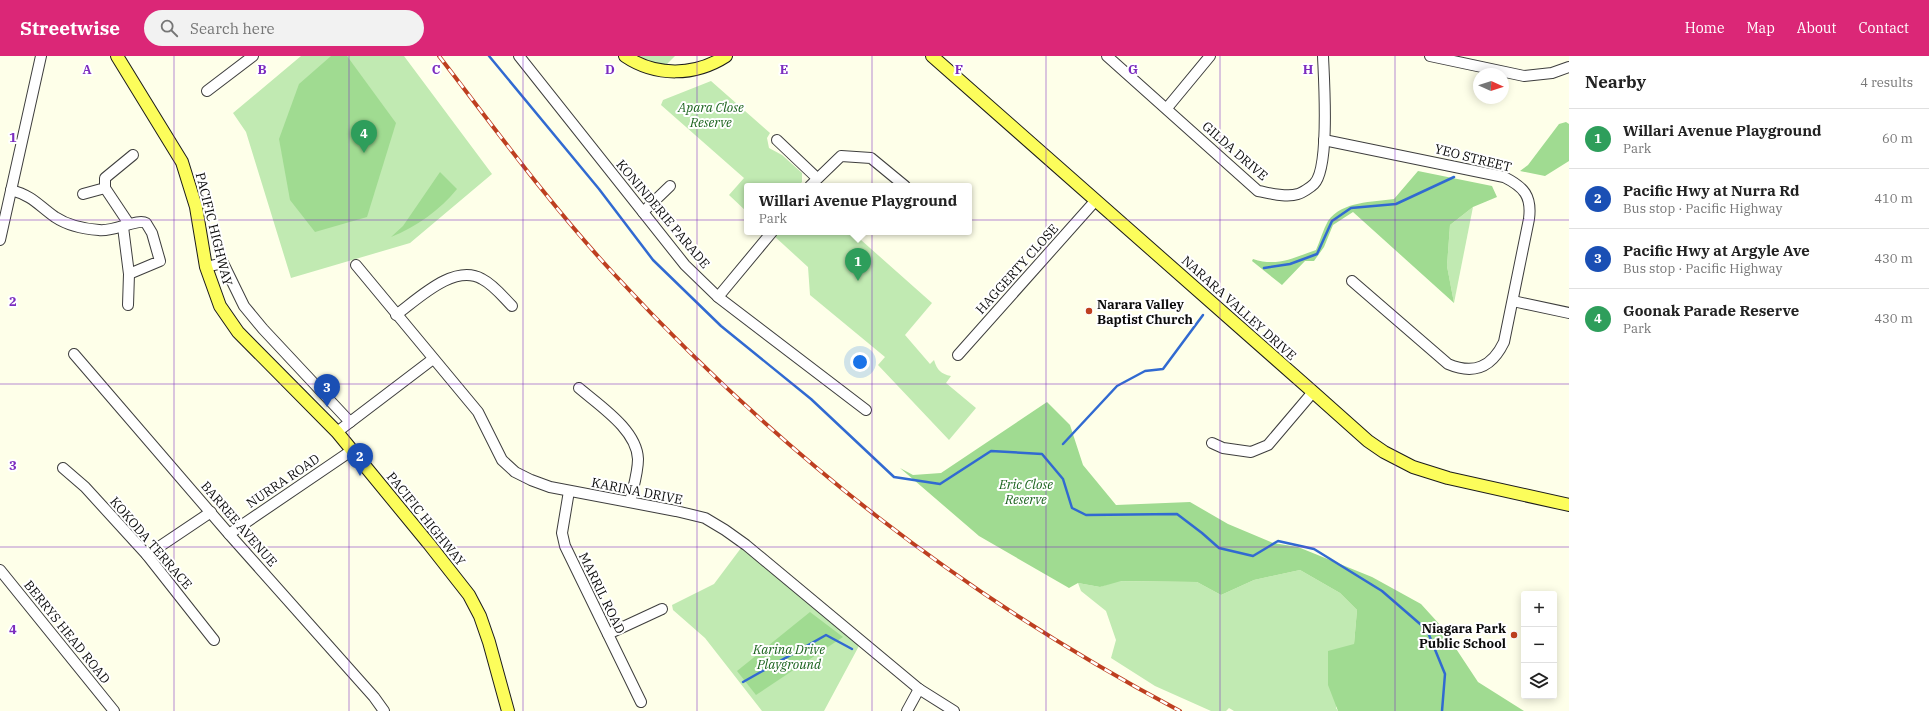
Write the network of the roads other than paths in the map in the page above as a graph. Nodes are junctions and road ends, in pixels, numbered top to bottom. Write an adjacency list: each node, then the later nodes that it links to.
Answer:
1 (41, 56): 23 (street)
2 (117, 56): 31 (main road, PACIFIC HIGHWAY)
3 (253, 56): 13 (street)
4 (519, 56): 26 (street, KONINDERIE PARADE)
5 (625, 56): 6 (main road)
6 (726, 56)
7 (932, 56): 25 (main road, NARARA VALLEY DRIVE)
8 (1107, 56): 14 (street, GILDA DRIVE)
9 (1210, 56): 14 (street)
10 (1323, 56): 16 (street, GILDA DRIVE)
11 (1434, 56): 12 (street)
12 (1569, 66)
13 (207, 91)
14 (1167, 108): 16 (street, GILDA DRIVE)
15 (776, 140): 18 (street)
16 (1324, 140): 35 (street, YEO STREET)
17 (133, 155): 22 (street)
18 (817, 178): 19 (street); 20 (street)
19 (813, 183)
20 (900, 183)
21 (670, 186): 26 (street)
22 (105, 188): 24 (street); 27 (street)
23 (11, 190): 27 (street); 29 (street)
24 (83, 194)
25 (1096, 200): 41 (street, HAGGERTY CLOSE); 44 (main road, NARARA VALLEY DRIVE)
26 (643, 212): 34 (street, KONINDERIE PARADE)
27 (126, 225): 32 (street); 32 (street)
28 (770, 235): 34 (street)
29 (0, 240)
30 (356, 265): 39 (street, KARINA DRIVE)
31 (206, 267): 46 (street); 47 (main road, PACIFIC HIGHWAY)
32 (129, 274): 36 (street)
33 (1352, 281): 35 (street, YEO STREET)
34 (718, 297): 45 (street, KONINDERIE PARADE)
35 (1513, 301): 38 (street)
36 (128, 305)
37 (512, 306): 39 (street)
38 (1569, 313)
39 (396, 314): 42 (street, KARINA DRIVE)
40 (74, 354): 54 (street, BARREE AVENUE)
41 (958, 355)
42 (433, 359): 46 (street); 51 (street, KARINA DRIVE)
43 (579, 388): 52 (street)
44 (1313, 392): 48 (street); 53 (main road, NARARA VALLEY DRIVE)
45 (866, 410)
46 (350, 422): 47 (street)
47 (336, 432): 49 (main road, PACIFIC HIGHWAY)
48 (1212, 442)
49 (351, 451): 55 (street, NURRA ROAD); 65 (main road, PACIFIC HIGHWAY)
50 (64, 468): 56 (street, KOKODA TERRACE)
51 (569, 491): 52 (street, KARINA DRIVE); 59 (street, MARRIL ROAD)
52 (630, 502): 61 (street, KARINA DRIVE)
53 (1569, 505)
54 (211, 512): 55 (street, BARREE AVENUE); 56 (street)
55 (229, 534): 64 (street, BARREE AVENUE)
56 (147, 555): 60 (street, KOKODA TERRACE)
57 (0, 570): 63 (street, BERRYS HEAD ROAD)
58 (662, 609): 59 (street)
59 (608, 634): 62 (street, MARRIL ROAD)
60 (214, 640)
61 (919, 689): 66 (street); 67 (street, KARINA DRIVE)
62 (641, 702)
63 (114, 711)
64 (384, 711)
65 (508, 711)
66 (907, 711)
67 (954, 711)

